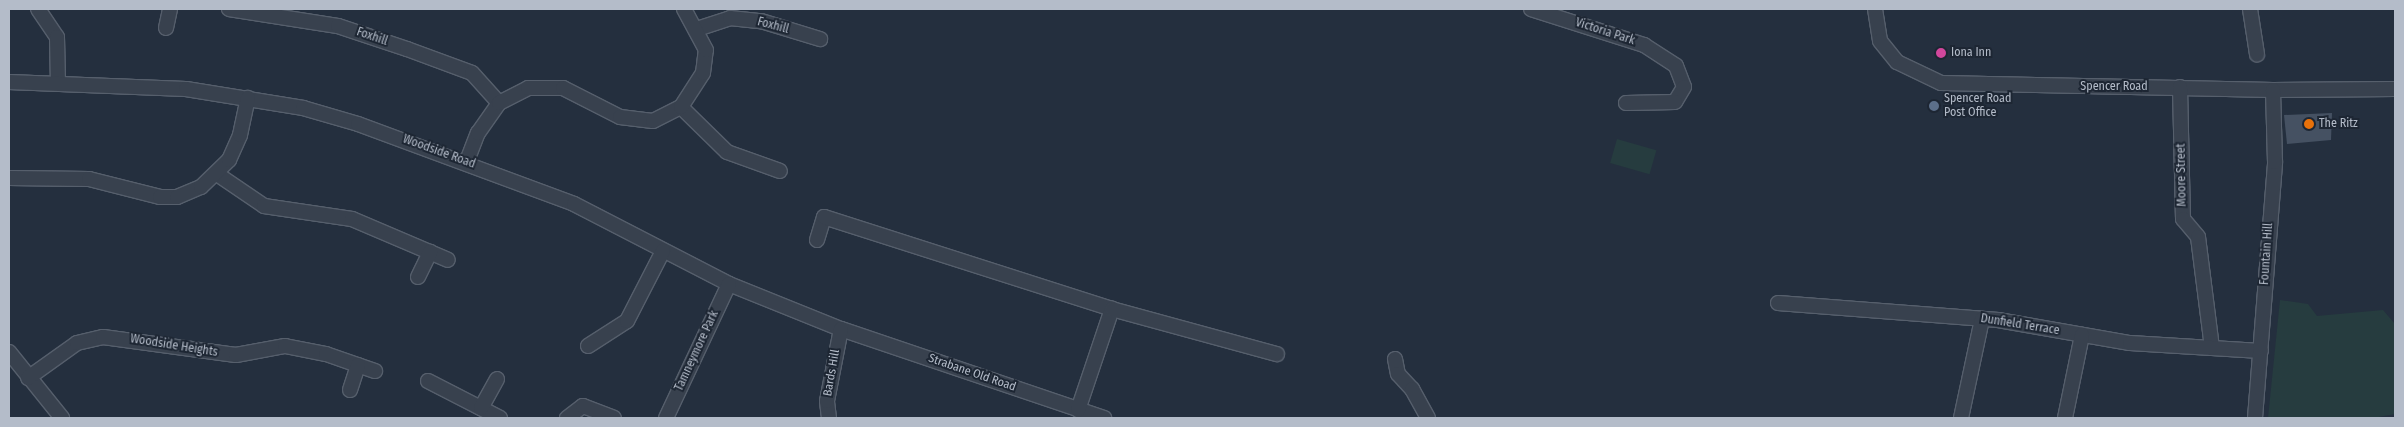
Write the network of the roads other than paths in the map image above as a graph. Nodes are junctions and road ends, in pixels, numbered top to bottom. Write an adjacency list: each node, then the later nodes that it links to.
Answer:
1 (38, 9): 13 (street)
2 (170, 9): 8 (street)
3 (230, 9): 19 (street, Foxhill)
4 (684, 9): 9 (street)
5 (1531, 9): 20 (street, Victoria Park)
6 (1875, 9): 14 (street, Spencer Road)
7 (2250, 9): 11 (street)
8 (166, 28)
9 (697, 29): 10 (street, Foxhill); 21 (street)
10 (820, 39)
11 (2257, 54)
12 (9, 82): 13 (street, Woodside Road)
13 (58, 84): 18 (street, Woodside Road)
14 (2180, 86): 16 (street, Spencer Road); 38 (street, Moore Street)
15 (2395, 89): 16 (street, Spencer Road); 17 (street)
16 (2273, 90): 39 (street, Fountain Hill)
17 (2395, 96)
18 (248, 98): 22 (street, Woodside Road); 24 (street)
19 (499, 103): 21 (street); 22 (street)
20 (1626, 103)
21 (682, 107): 23 (street)
22 (467, 161): 27 (street, Woodside Road)
23 (780, 171)
24 (218, 174): 25 (street); 28 (street)
25 (9, 178)
26 (817, 240): 33 (street)
27 (663, 251): 31 (street, Woodside Road); 37 (street)
28 (430, 252): 29 (street); 30 (street)
29 (448, 260)
30 (418, 277)
31 (729, 284): 35 (street, Woodside Road); 55 (street, Tamneymore Park)
32 (1778, 303): 34 (street, Dunfield Terrace)
33 (1112, 309): 41 (street); 50 (street)
34 (1982, 319): 36 (street, Dunfield Terrace); 59 (street)
35 (841, 329): 50 (street, Strabane Old Road); 56 (street, Bards Hill)
36 (2082, 335): 38 (street, Dunfield Terrace); 60 (street)
37 (588, 346)
38 (2212, 348): 39 (street, Dunfield Terrace)
39 (2261, 351): 61 (street, Fountain Hill)
40 (9, 352): 45 (street)
41 (1277, 354)
42 (1395, 359): 58 (street)
43 (358, 365): 44 (street, Woodside Heights); 45 (street, Woodside Heights); 48 (street)
44 (375, 371)
45 (28, 378): 51 (street)
46 (497, 379): 49 (street)
47 (428, 381): 49 (street)
48 (350, 390)
49 (481, 408): 52 (street)
50 (1078, 410): 57 (street, Strabane Old Road)
51 (62, 418)
52 (500, 418)
53 (567, 418): 54 (street)
54 (614, 418)
55 (666, 418)
56 (829, 418)
57 (1104, 418)
58 (1428, 418)
59 (1961, 418)
60 (2065, 418)
61 (2255, 418)

